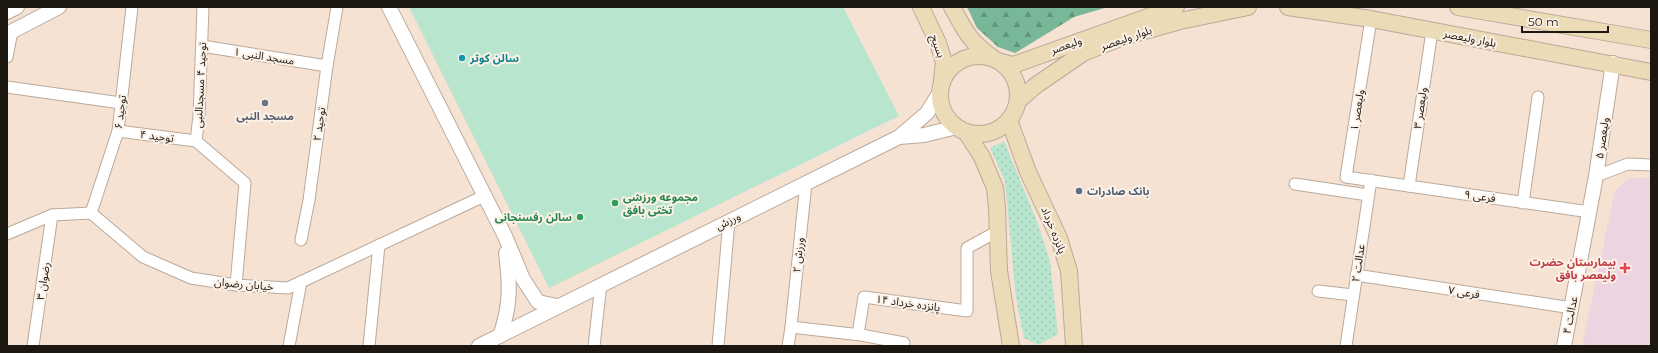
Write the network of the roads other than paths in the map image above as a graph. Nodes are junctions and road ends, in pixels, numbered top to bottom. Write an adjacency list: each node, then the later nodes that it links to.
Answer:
1 (17, 7): 13 (street)
2 (59, 7): 16 (street)
3 (132, 7): 28 (street, توحید ۶)
4 (203, 7): 18 (street, توحید ۴ مسجدالنبی)
5 (337, 7): 22 (street, توحید ۲)
6 (389, 7): 41 (street)
7 (922, 7): 25 (main road, بسیج)
8 (952, 7): 20 (main road)
9 (1176, 7): 20 (main road, ولیعصر)
10 (1248, 7): 27 (main road, بلوار ولیعصر)
11 (1288, 7): 14 (main road, بلوار ولیعصر)
12 (1458, 7): 17 (main road)
13 (7, 12)
14 (1371, 19): 15 (main road, بلوار ولیعصر); 36 (street, ولیعصر ۱)
15 (1432, 30): 21 (main road, بلوار ولیعصر); 39 (street, ولیعصر ۳)
16 (9, 33): 19 (street)
17 (1651, 40)
18 (202, 46): 22 (street, مسجد النبی ۱); 33 (street, توحید ۴ مسجدالنبی)
19 (7, 57)
20 (997, 60): 25 (main road); 27 (main road)
21 (1613, 64): 23 (main road, بلوار ولیعصر); 35 (street, ولیعصر ۵)
22 (327, 66): 50 (street, توحید ۲)
23 (1651, 72)
24 (7, 87): 28 (street)
25 (940, 90): 30 (main road); 32 (street, ورزش)
26 (1538, 97): 42 (street)
27 (1018, 101): 29 (main road)
28 (121, 103): 31 (street, توحید ۶)
29 (1009, 120): 30 (main road); 72 (main road, پانزده خرداد)
30 (961, 130): 32 (street, ورزش); 47 (main road)
31 (118, 131): 33 (street, توحید ۴); 44 (street, توحید ۶)
32 (899, 137): 37 (street, ورزش)
33 (196, 141): 55 (street, توحید ۴ مسجدالنبی)
34 (1651, 165): 35 (street)
35 (1596, 176): 43 (street, ولیعصر ۵)
36 (1370, 180): 39 (street, فرعی ۹); 40 (street, عدالت ۲)
37 (806, 183): 46 (street, ورزش); 60 (street, ورزش ۲)
38 (1295, 184): 40 (street)
39 (1409, 186): 42 (street, فرعی ۹)
40 (1368, 195): 52 (street, عدالت ۲)
41 (484, 196): 49 (street); 51 (street, خیابان رضوان)
42 (1523, 203): 43 (street, فرعی ۹)
43 (1590, 212): 59 (street, عدالت ۴)
44 (91, 213): 45 (street); 55 (street, خیابان رضوان)
45 (52, 215): 48 (street); 63 (street, رضوان ۳)
46 (729, 221): 54 (street, ورزش); 68 (street)
47 (998, 231): 61 (street, پانزده خرداد ۱۴); 71 (main road)
48 (7, 234)
49 (505, 236): 58 (street); 62 (street)
50 (301, 240)
51 (379, 245): 53 (street, خیابان رضوان); 65 (street)
52 (1356, 275): 57 (street, عدالت ۲); 59 (street, فرعی ۷)
53 (301, 282): 55 (street, خیابان رضوان); 64 (street)
54 (601, 284): 58 (street, ورزش); 67 (street)
55 (236, 285)
56 (1318, 291): 57 (street)
57 (1353, 295): 73 (street, عدالت ۲)
58 (557, 306): 62 (street, ورزش)
59 (1572, 308): 74 (street, عدالت ۴)
60 (791, 327): 61 (street); 69 (street, ورزش ۲)
61 (858, 334): 70 (street)
62 (500, 336): 66 (street, ورزش)
63 (33, 346)
64 (289, 346)
65 (369, 346)
66 (479, 346)
67 (594, 346)
68 (718, 346)
69 (788, 346)
70 (903, 346)
71 (1011, 346)
72 (1074, 346)
73 (1346, 346)
74 (1564, 346)

